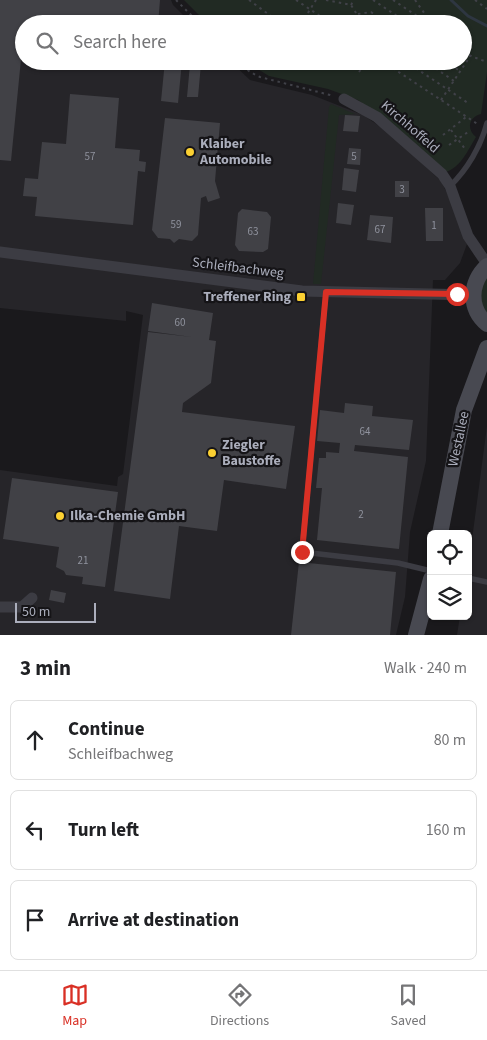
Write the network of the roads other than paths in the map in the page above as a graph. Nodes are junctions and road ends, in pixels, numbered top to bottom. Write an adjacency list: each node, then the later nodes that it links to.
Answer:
1 (344, 99): 3 (street, Kirchhoffeld)
2 (486, 126): 3 (lane)
3 (450, 186): 5 (street, Kirchhoffeld)
4 (0, 252): 6 (street, Schleifbachweg)
5 (487, 265): 7 (main road)
6 (326, 292): 7 (street, Schleifbachweg); 11 (lane)
7 (473, 295): 8 (main road)
8 (487, 324)
9 (487, 348): 10 (main road, Westallee)
10 (441, 530)
11 (427, 570)
12 (472, 579): 13 (lane)
13 (487, 582)
14 (427, 594): 17 (main road)
15 (32, 598): 16 (street)
16 (0, 607)
17 (416, 635)

